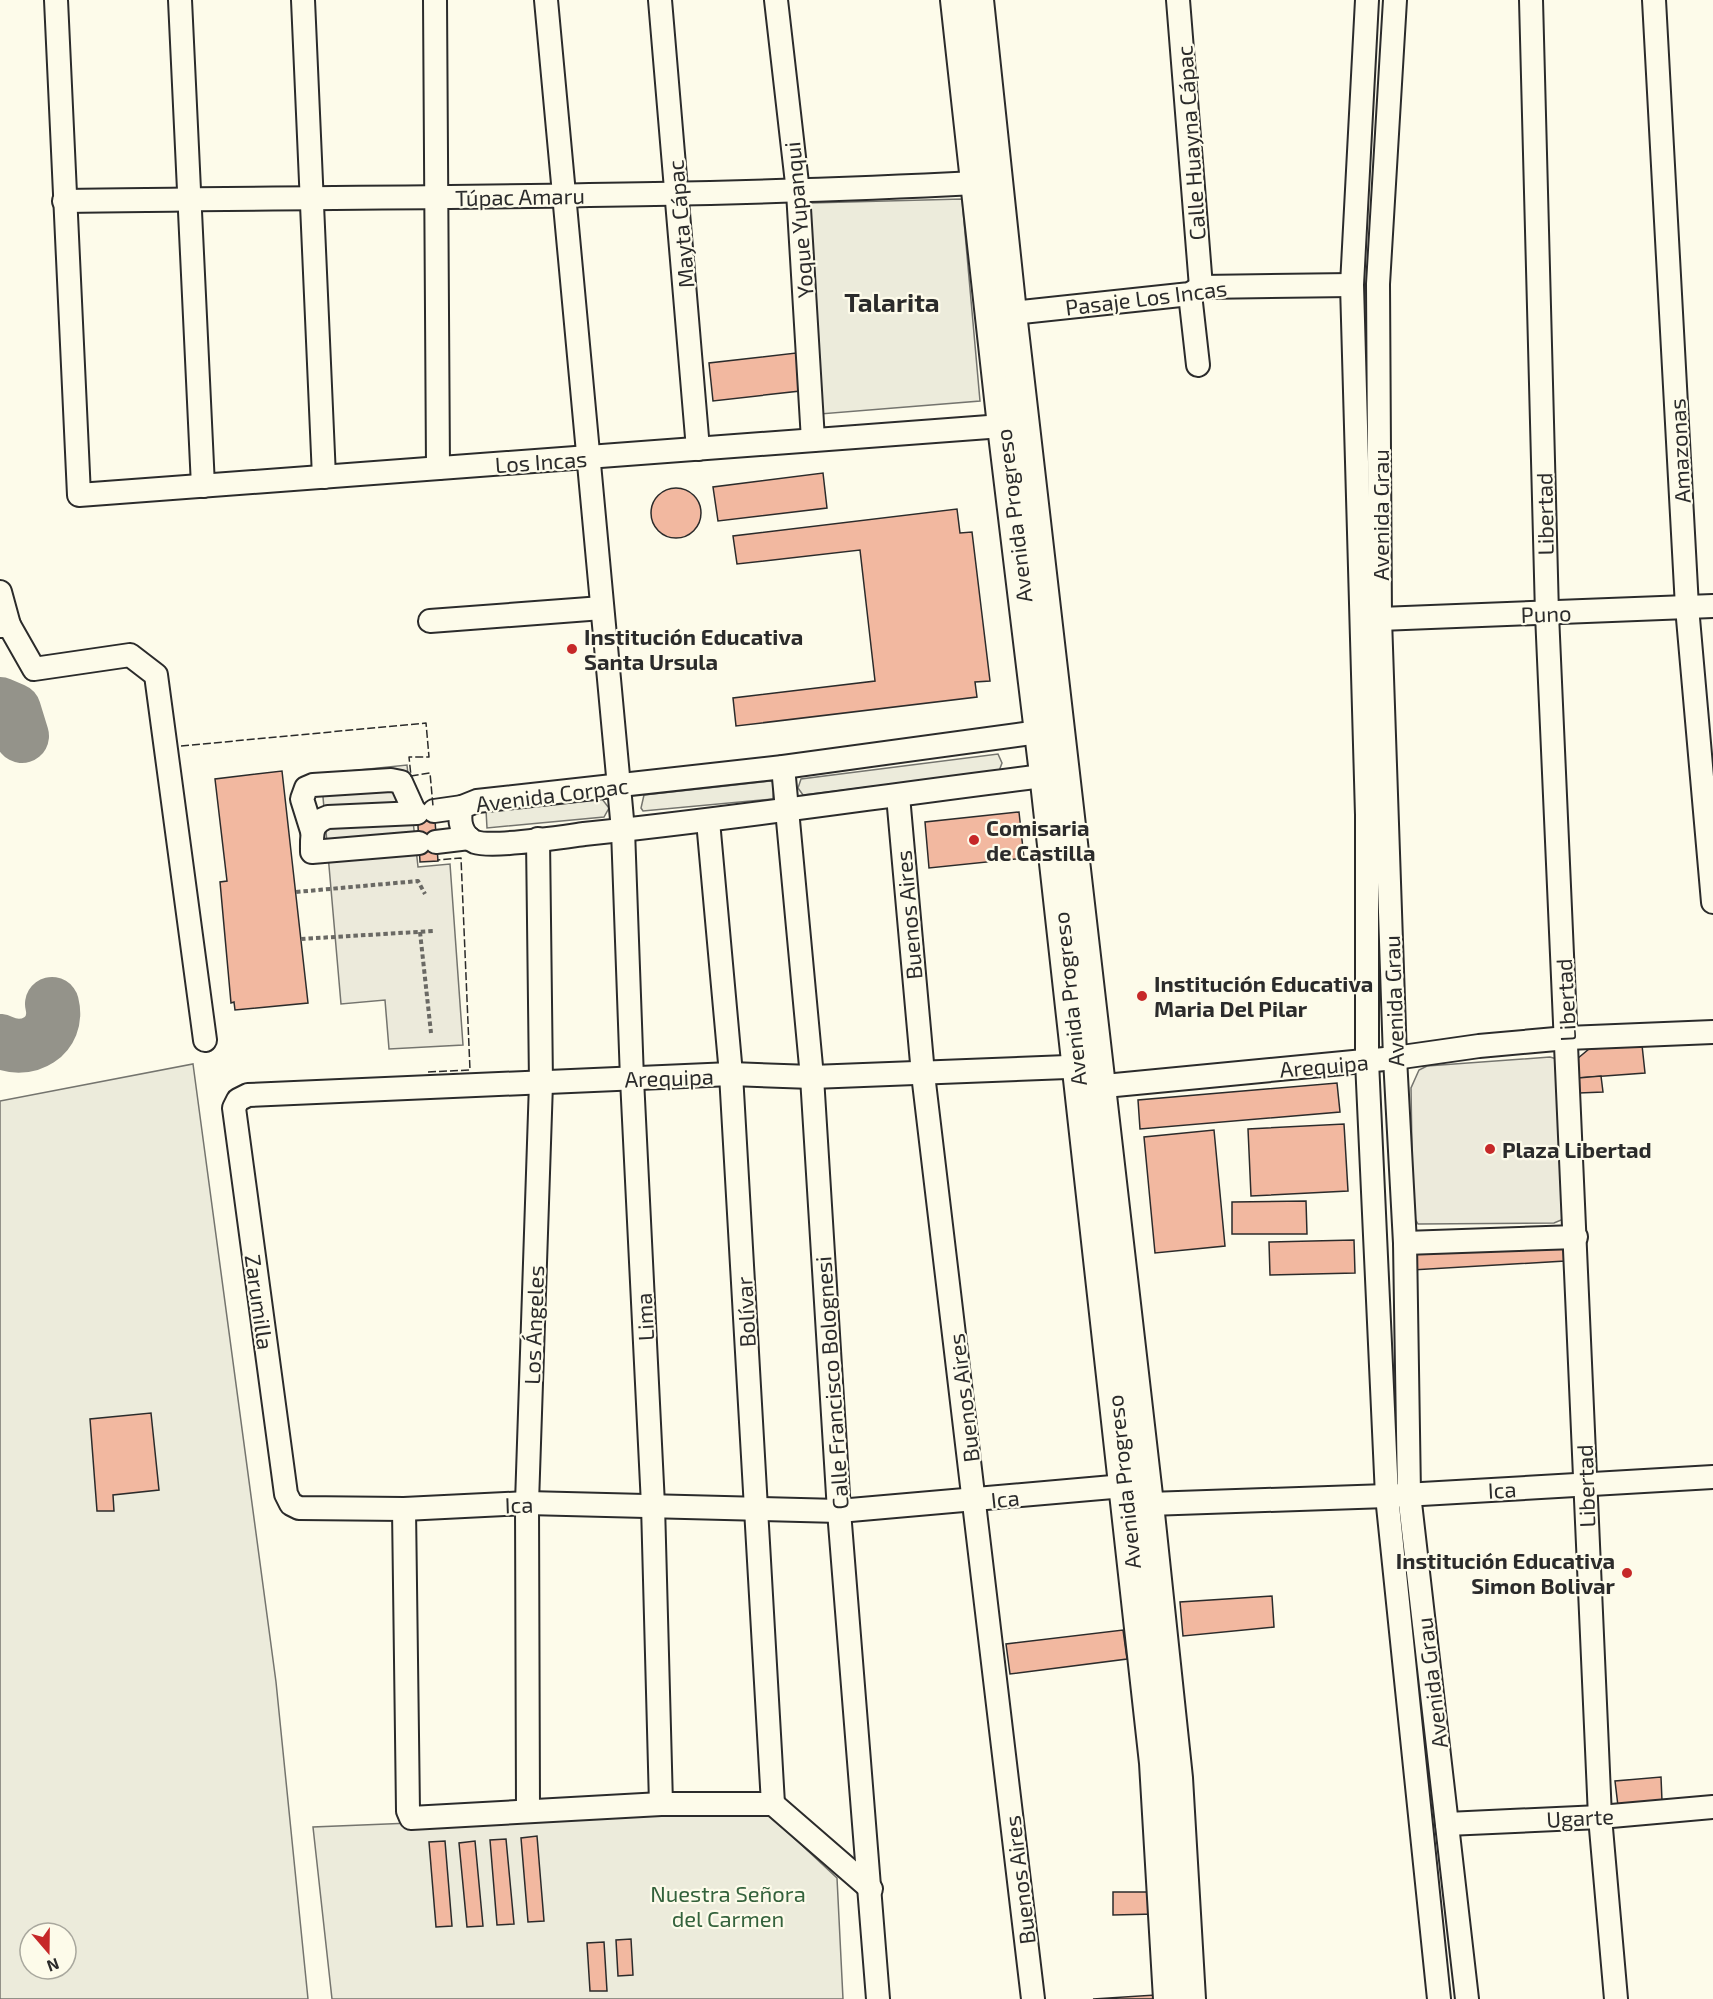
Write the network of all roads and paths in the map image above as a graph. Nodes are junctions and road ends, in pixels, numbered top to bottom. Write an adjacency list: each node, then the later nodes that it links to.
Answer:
1 (56, 0): 22 (street)
2 (180, 0): 21 (street)
3 (303, 0): 19 (street)
4 (435, 0): 20 (street)
5 (546, 0): 17 (street, Lima)
6 (660, 0): 18 (street, Mayta Cápac)
7 (776, 0): 16 (street, Yoque Yupanqui)
8 (955, 0): 15 (main road, Avenida Progreso)
9 (979, 0): 25 (main road, Avenida Progreso)
10 (1178, 0): 24 (street, Calle Huayna Cápac)
11 (1367, 0): 23 (street, Avenida Grau)
12 (1395, 0): 39 (street, Avenida Grau)
13 (1531, 0): 38 (street, Libertad)
14 (1654, 0): 36 (street, Amazonas)
15 (975, 183): 16 (street, Túpac Amaru); 27 (main road, Avenida Progreso)
16 (798, 192): 18 (street, Túpac Amaru); 28 (street, Yoque Yupanqui)
17 (564, 195): 18 (street, Túpac Amaru); 20 (street, Túpac Amaru); 30 (street, Lima)
18 (678, 195): 29 (street, Mayta Cápac)
19 (312, 196): 20 (street, Túpac Amaru); 21 (street, Túpac Amaru); 32 (street)
20 (438, 197): 31 (street)
21 (188, 199): 22 (street, Túpac Amaru); 33 (street)
22 (64, 201): 33 (street, Los Incas)
23 (1352, 285): 24 (street, Pasaje Los Incas); 66 (street, Avenida Grau)
24 (1196, 290): 25 (street, Pasaje Los Incas); 26 (street, Calle Huayna Cápac)
25 (1012, 313): 42 (main road, Avenida Progreso)
26 (1198, 365)
27 (1002, 426): 28 (street, Los Incas); 42 (main road, Avenida Progreso)
28 (813, 440): 29 (street, Los Incas)
29 (698, 449): 30 (street, Los Incas)
30 (588, 457): 31 (street, Los Incas); 37 (street, Lima)
31 (438, 468): 32 (street, Los Incas)
32 (324, 477): 33 (street, Los Incas)
33 (203, 486)
34 (0, 592): 41 (street)
35 (1713, 606): 36 (street, Puno)
36 (1687, 607): 38 (street, Puno); 57 (street, Amazonas)
37 (602, 608): 40 (street); 45 (street, Lima)
38 (1547, 614): 39 (street, Puno); 63 (street, Libertad)
39 (1380, 619): 65 (street, Avenida Grau)
40 (430, 621)
41 (5, 626): 64 (street)
42 (1050, 730): 43 (street, Avenida Corpac); 44 (main road, Avenida Progreso)
43 (783, 767): 45 (street, Avenida Corpac); 48 (street, Calle Francisco Bolognesi)
44 (1055, 774): 46 (street, Avenida Corpac); 70 (main road, Avenida Progreso)
45 (620, 785): 47 (street, Avenida Corpac); 51 (street, Lima)
46 (897, 796): 48 (street, Avenida Corpac); 68 (street, Buenos Aires)
47 (462, 807): 49 (street); 53 (street, Avenida Corpac)
48 (787, 810): 50 (street, Avenida Corpac); 69 (street, Calle Francisco Bolognesi)
49 (422, 812): 52 (street); 52 (street)
50 (708, 821): 51 (street, Avenida Corpac); 67 (street, Bolívar)
51 (624, 830): 54 (street, Avenida Corpac); 71 (street, Lima)
52 (312, 831): 53 (street)
53 (469, 838): 54 (street, Avenida Corpac)
54 (538, 839): 72 (street, Los Ángeles)
55 (296, 892): 56 (path)
56 (425, 894)
57 (1713, 902)
58 (433, 931): 59 (path)
59 (420, 932): 60 (path); 62 (path)
60 (301, 939)
61 (1713, 1032): 63 (street, Arequipa)
62 (431, 1033)
63 (1567, 1038): 65 (street, Arequipa); 74 (street, Libertad)
64 (205, 1040)
65 (1395, 1058): 66 (street, Arequipa); 75 (street, Avenida Grau)
66 (1367, 1061): 70 (street, Arequipa); 79 (street, Avenida Grau)
67 (730, 1074): 69 (street, Arequipa); 71 (street, Arequipa); 85 (street, Bolívar)
68 (923, 1074): 69 (street, Arequipa); 70 (street, Arequipa); 80 (street, Buenos Aires)
69 (812, 1077): 87 (street, Calle Francisco Bolognesi)
70 (1090, 1077): 78 (main road, Avenida Progreso); 83 (main road, Avenida Progreso)
71 (632, 1079): 72 (street, Arequipa); 84 (street, Lima)
72 (541, 1083): 73 (street, Arequipa); 81 (street, Los Ángeles)
73 (238, 1100): 82 (street, Zarumilla)
74 (1576, 1237): 75 (street); 77 (street, Libertad)
75 (1405, 1243): 79 (street, Avenida Grau)
76 (1713, 1478): 77 (street, Ica)
77 (1584, 1485): 79 (street, Ica); 92 (street, Libertad)
78 (1124, 1486): 80 (street, Ica); 83 (street); 97 (main road, Avenida Progreso)
79 (1398, 1495): 83 (street, Ica); 93 (street, Avenida Grau); 99 (street, Avenida Grau)
80 (975, 1501): 87 (street, Ica); 96 (street, Buenos Aires)
81 (527, 1503): 84 (street, Ica); 86 (street, Ica); 91 (street, Los Ángeles)
82 (291, 1504): 86 (street, Ica)
83 (1149, 1504): 98 (main road, Avenida Progreso)
84 (653, 1505): 85 (street, Ica); 88 (street, Lima)
85 (757, 1507): 87 (street, Ica); 89 (street, Bolívar)
86 (404, 1509): 91 (street)
87 (839, 1511): 94 (street, Calle Francisco Bolognesi)
88 (661, 1804): 89 (street); 91 (street)
89 (773, 1804): 94 (street)
90 (1713, 1807): 92 (street, Ugarte)
91 (528, 1810)
92 (1600, 1817): 93 (street, Ugarte); 101 (street, Libertad)
93 (1447, 1824): 100 (street, Avenida Grau)
94 (871, 1889): 95 (street, Calle Francisco Bolognesi)
95 (878, 1999)
96 (1033, 1999)
97 (1168, 1999)
98 (1191, 1999)
99 (1439, 1999)
100 (1467, 1999)
101 (1616, 1999)

